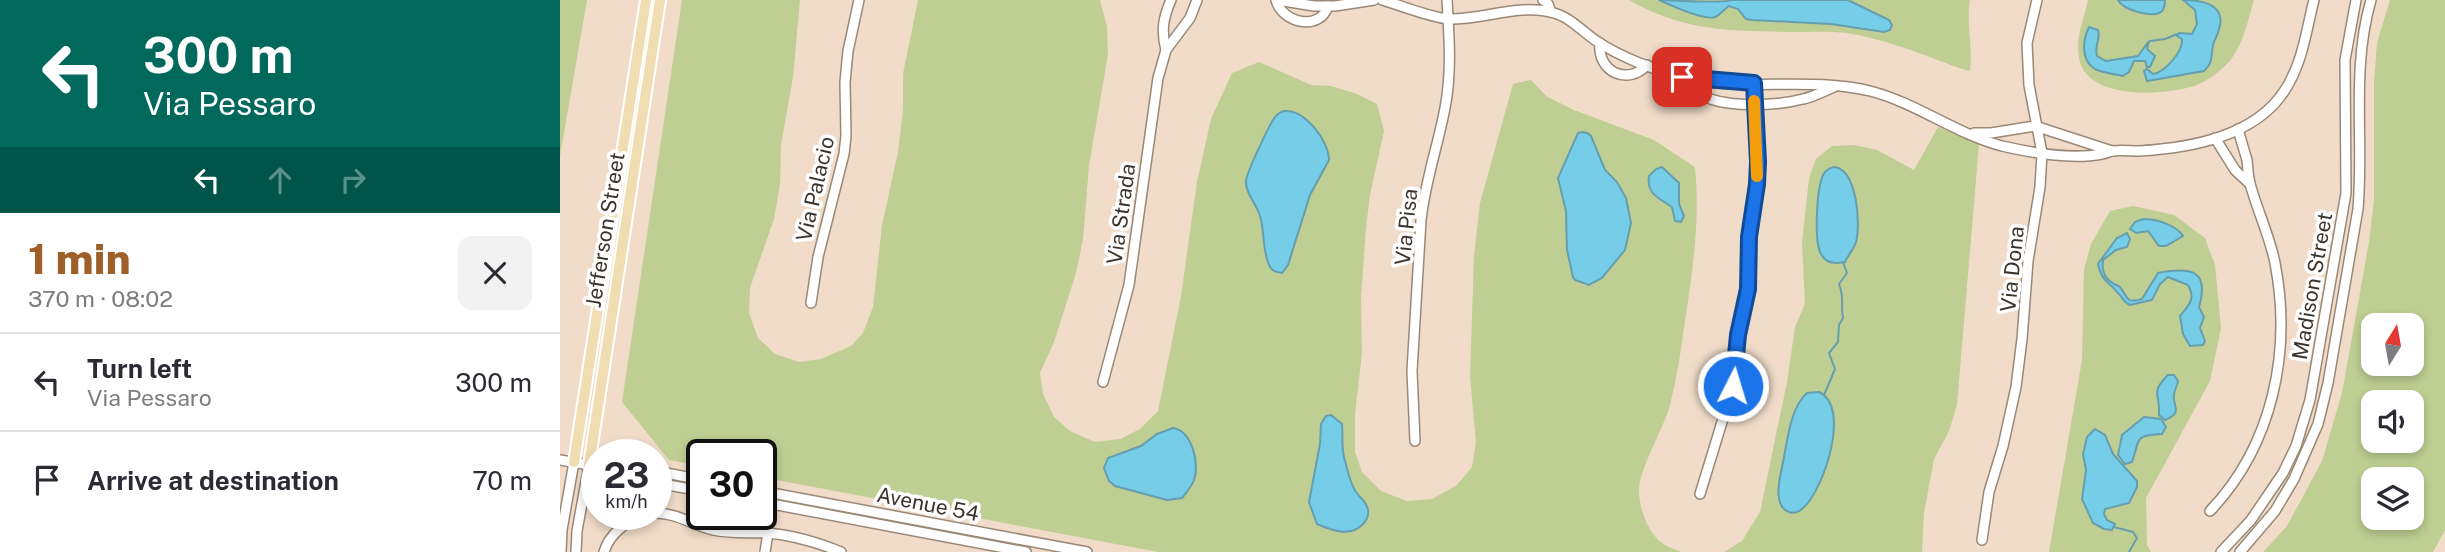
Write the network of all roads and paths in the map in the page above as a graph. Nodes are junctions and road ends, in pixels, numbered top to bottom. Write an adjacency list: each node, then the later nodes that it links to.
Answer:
1 (646, 0): 37 (main road, Jefferson Street)
2 (660, 0): 34 (main road, Jefferson Street)
3 (859, 0): 32 (street, Via Palacio)
4 (1171, 0): 19 (street, Via Strada)
5 (1197, 0): 19 (street, Via Strada)
6 (1277, 0): 15 (street); 15 (street)
7 (1374, 0): 15 (street)
8 (1382, 0): 17 (street)
9 (1447, 0): 17 (street, Via Pisa)
10 (1543, 0): 16 (street)
11 (2037, 0): 25 (street, Via Dona)
12 (2314, 0): 26 (street)
13 (2357, 0): 55 (street, Madison Street)
14 (2371, 0): 56 (street, Madison Street)
15 (1328, 6)
16 (1552, 12): 17 (street); 18 (street)
17 (1448, 19): 35 (street, Via Pisa)
18 (1600, 43): 20 (street); 20 (street)
19 (1166, 50): 33 (street, Via Strada)
20 (1647, 65): 21 (street)
21 (1682, 77): 22 (street); 24 (street)
22 (1754, 83): 23 (street); 24 (street)
23 (1836, 87): 24 (street); 27 (street)
24 (1754, 103): 40 (street)
25 (2035, 126): 27 (street); 29 (street); 30 (street, Via Dona)
26 (2238, 130): 28 (street); 31 (street)
27 (1966, 132): 30 (street)
28 (2215, 138): 29 (street); 31 (street)
29 (2112, 151): 30 (street)
30 (2042, 153): 47 (street, Via Dona)
31 (2250, 184): 42 (street)
32 (811, 303)
33 (1103, 382)
34 (598, 439)
35 (1415, 441)
36 (560, 460): 37 (street)
37 (574, 462): 38 (street); 48 (street)
38 (581, 463)
39 (777, 494): 54 (street, Avenue 54)
40 (1700, 494)
41 (777, 505): 53 (street, Avenue 54)
42 (2210, 511)
43 (672, 515): 46 (street)
44 (581, 516): 49 (street)
45 (619, 530): 50 (street)
46 (768, 533): 51 (street); 52 (street)
47 (1982, 540)
48 (561, 552)
49 (576, 552)
50 (604, 552)
51 (765, 552)
52 (841, 552)
53 (1026, 552)
54 (1087, 552)
55 (2221, 552)
56 (2240, 552)

